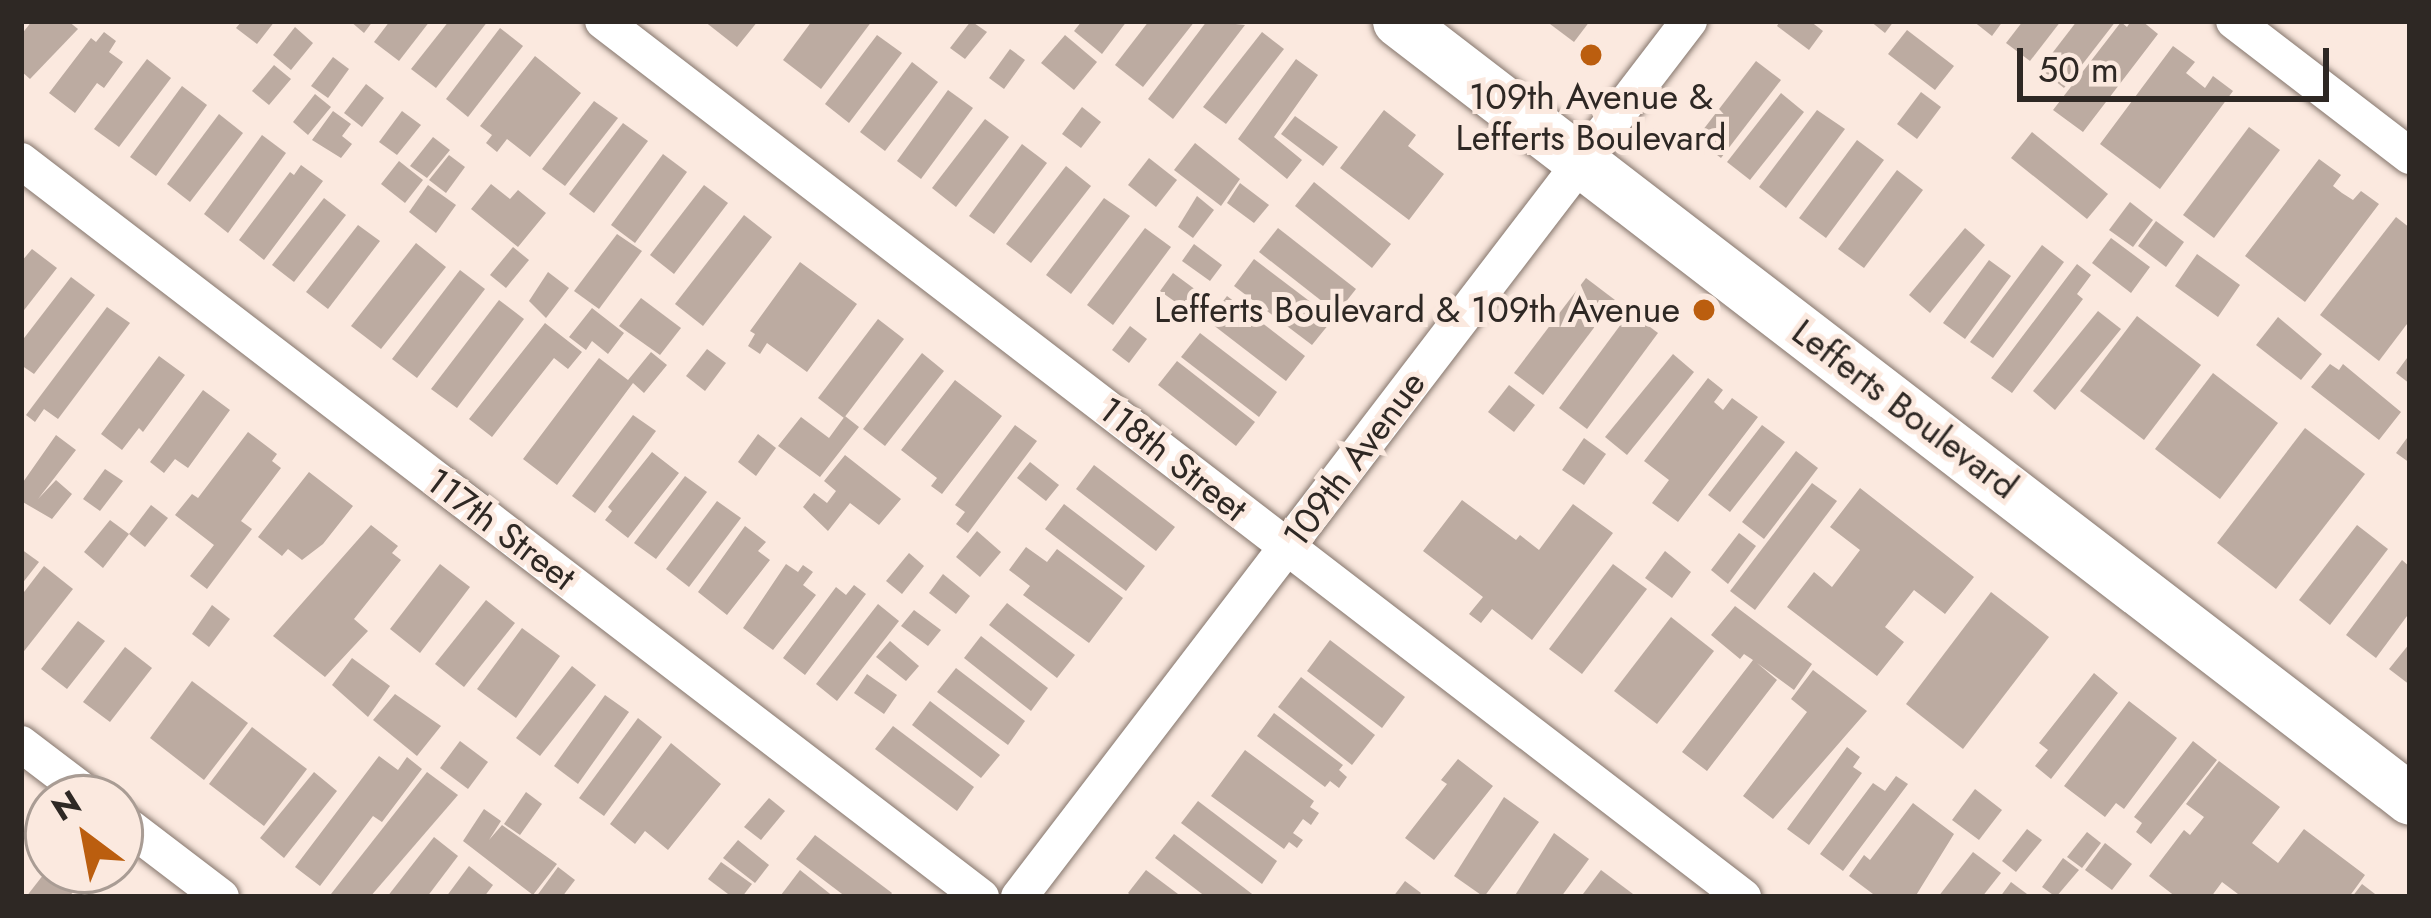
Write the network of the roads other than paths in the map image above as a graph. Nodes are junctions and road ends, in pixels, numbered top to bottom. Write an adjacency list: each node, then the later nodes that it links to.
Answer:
1 (603, 21): 8 (street, 118th Street)
2 (1397, 21): 7 (street, Lefferts Boulevard)
3 (1689, 21): 7 (street, 109th Avenue)
4 (2234, 21): 5 (street)
5 (2410, 156)
6 (21, 161): 14 (street, 117th Street)
7 (1581, 162): 8 (street, 109th Avenue); 11 (street, Lefferts Boulevard)
8 (1287, 547): 15 (street, 109th Avenue); 16 (street, 118th Street)
9 (21, 744): 10 (street)
10 (60, 774)
11 (2410, 799)
12 (144, 838): 13 (street)
13 (220, 897)
14 (981, 897)
15 (1019, 897)
16 (1743, 897)

